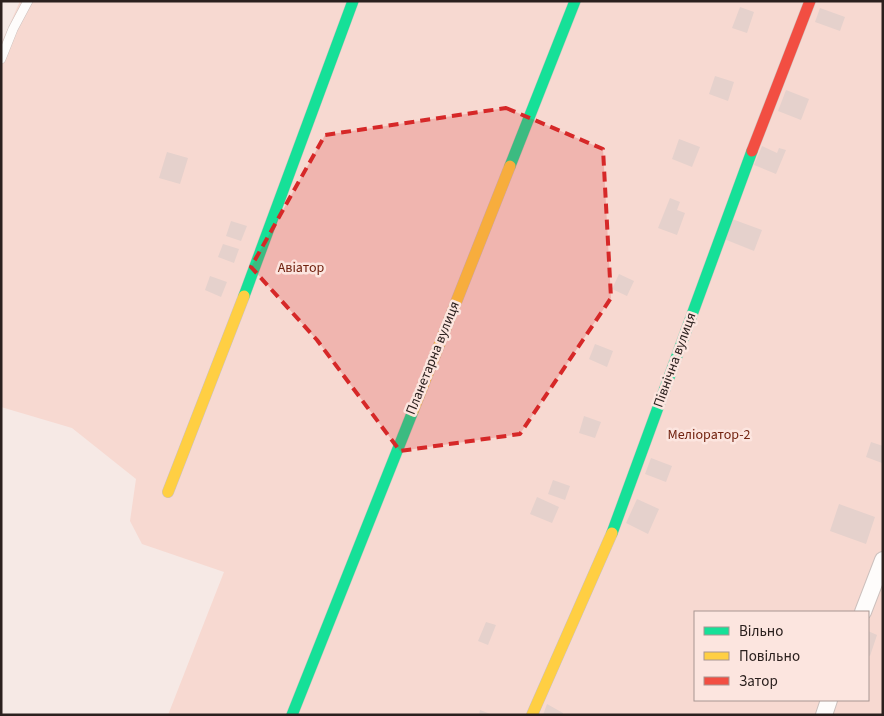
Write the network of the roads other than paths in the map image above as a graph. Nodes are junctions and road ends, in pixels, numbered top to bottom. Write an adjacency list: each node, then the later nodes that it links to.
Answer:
1 (28, 1): 5 (lane)
2 (353, 1): 6 (street)
3 (575, 1): 10 (street, Планетарна вулиця)
4 (810, 1): 11 (street, Північна вулиця)
5 (1, 59)
6 (168, 492)
7 (883, 560): 8 (street)
8 (863, 611)
9 (829, 701): 12 (street)
10 (292, 715)
11 (532, 715)
12 (824, 715)

